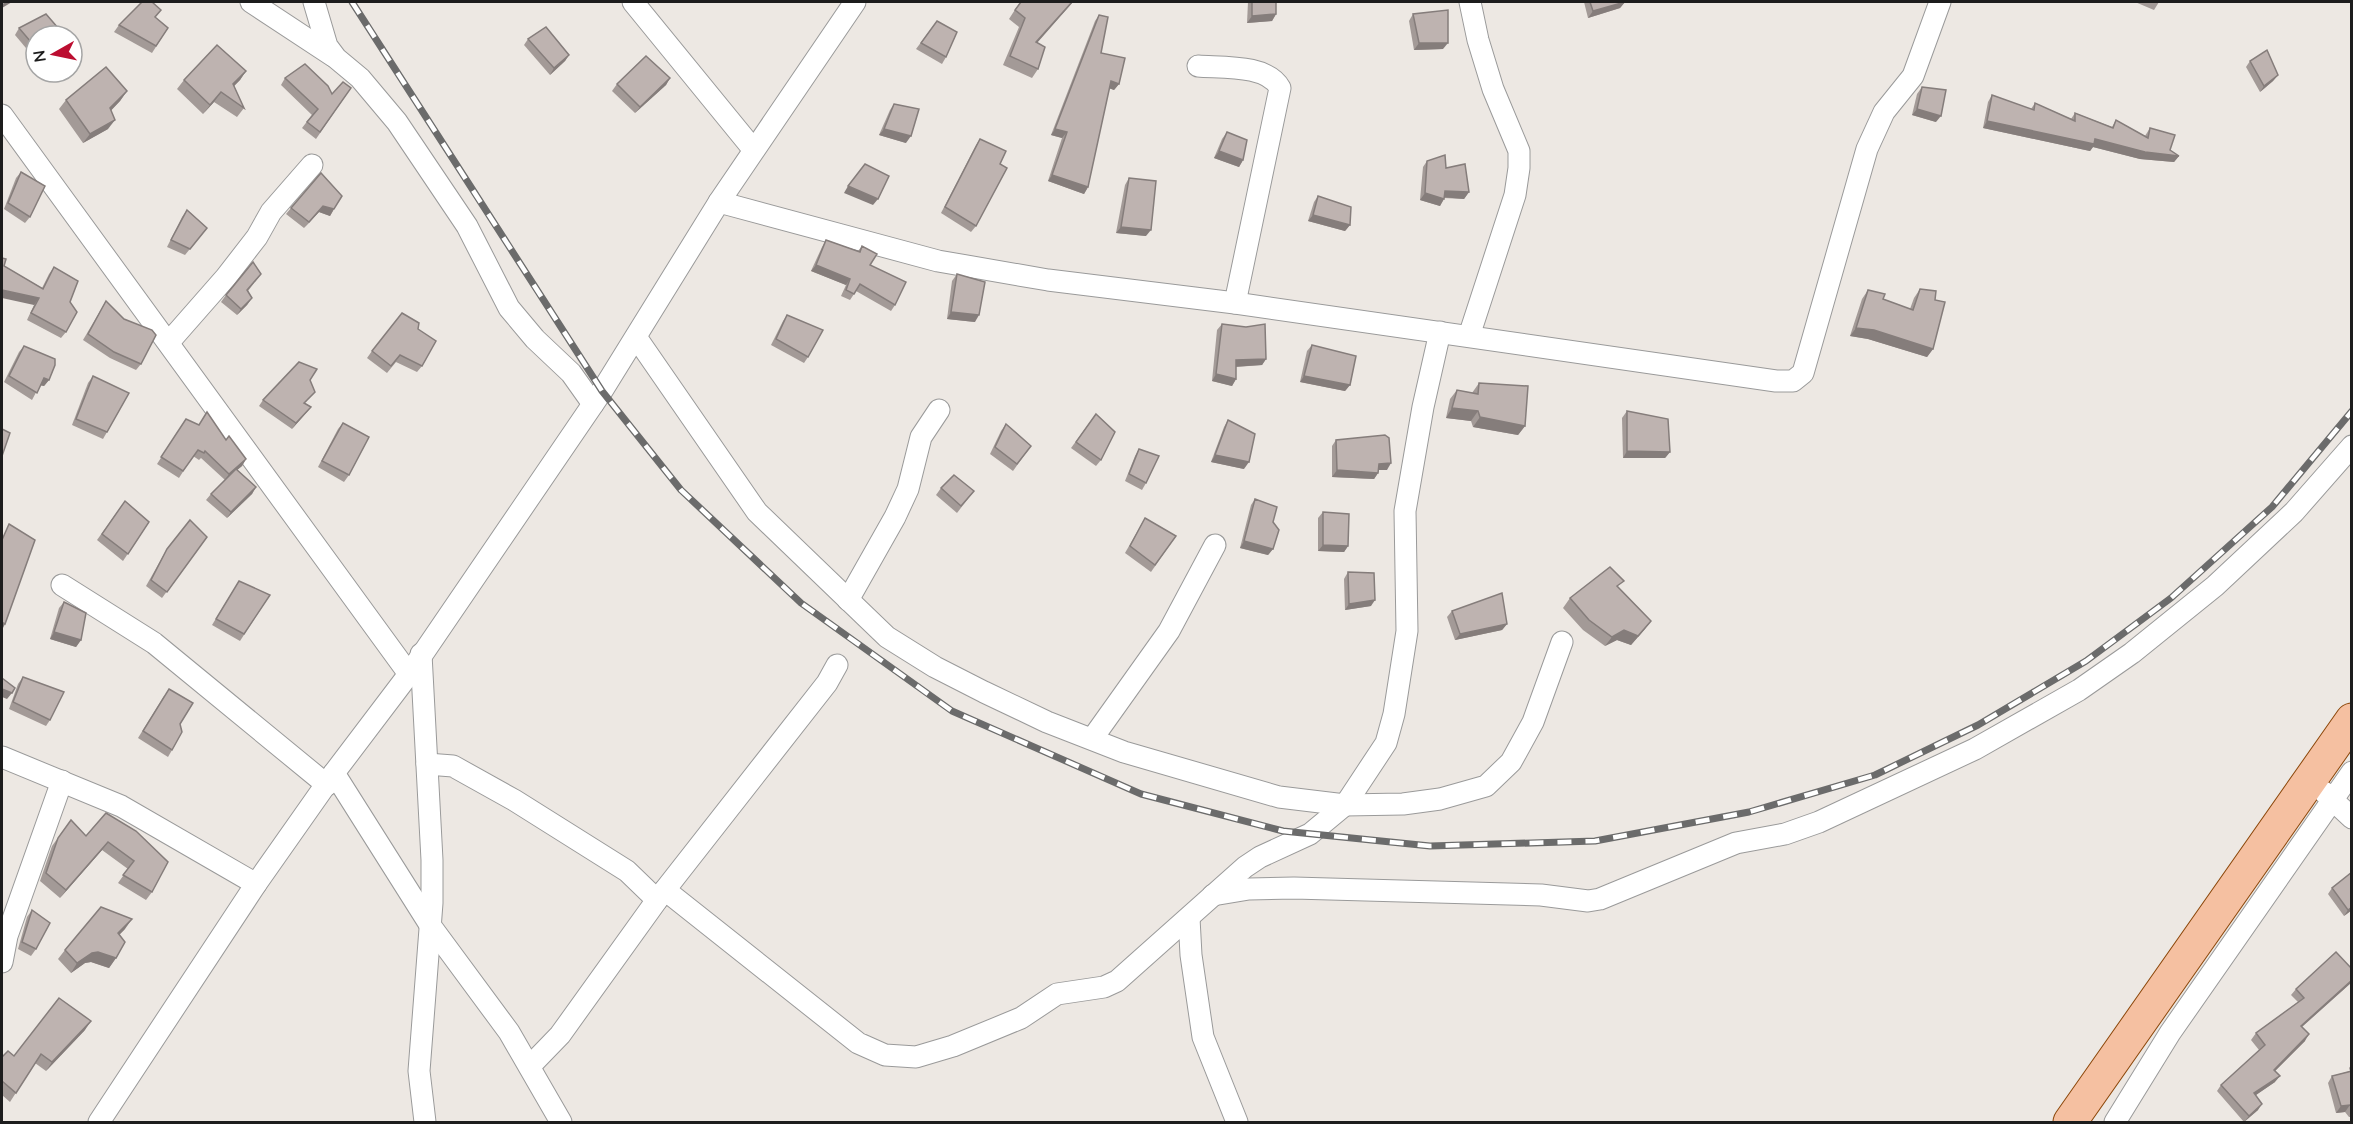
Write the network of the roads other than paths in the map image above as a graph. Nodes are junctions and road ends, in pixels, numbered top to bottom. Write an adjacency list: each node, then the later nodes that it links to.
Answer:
1 (251, 2): 7 (street)
2 (314, 2): 7 (street)
3 (633, 2): 10 (street)
4 (855, 2): 10 (street)
5 (1470, 2): 15 (street)
6 (1940, 2): 15 (street)
7 (336, 58): 18 (street)
8 (1198, 66): 13 (street)
9 (2, 115): 17 (street)
10 (753, 149): 12 (street)
11 (312, 165): 17 (street)
12 (719, 202): 13 (street); 16 (street)
13 (1235, 303): 14 (street)
14 (1440, 332): 15 (street); 36 (street)
15 (1469, 336)
16 (636, 337): 18 (street); 23 (street)
17 (169, 342): 27 (street)
18 (593, 404): 25 (street)
19 (939, 410): 23 (street)
20 (2352, 446): 40 (street)
21 (1215, 545): 29 (street)
22 (62, 585): 33 (street)
23 (848, 600): 29 (street)
24 (1562, 642): 36 (street)
25 (421, 654): 27 (street); 31 (street)
26 (837, 665): 39 (street)
27 (409, 674): 33 (street)
28 (2352, 720): 35 (main road)
29 (1092, 739): 36 (street)
30 (2, 757): 34 (street)
31 (427, 764): 39 (street); 42 (street)
32 (2352, 772): 35 (street)
33 (330, 779): 38 (street); 42 (street)
34 (63, 782): 38 (street); 43 (street)
35 (2322, 789): 37 (street); 45 (street); 50 (main road)
36 (1345, 806): 40 (street)
37 (2352, 818)
38 (256, 884): 46 (street)
39 (661, 895): 41 (street); 44 (street)
40 (1212, 896): 41 (street)
41 (1189, 918): 49 (street)
42 (430, 926): 44 (street); 47 (street)
43 (2, 962)
44 (530, 1066): 48 (street)
45 (2130, 1101): 51 (street); 52 (street)
46 (99, 1122)
47 (426, 1122)
48 (561, 1122)
49 (1237, 1122)
50 (2070, 1122)
51 (2115, 1122)
52 (2135, 1122)

